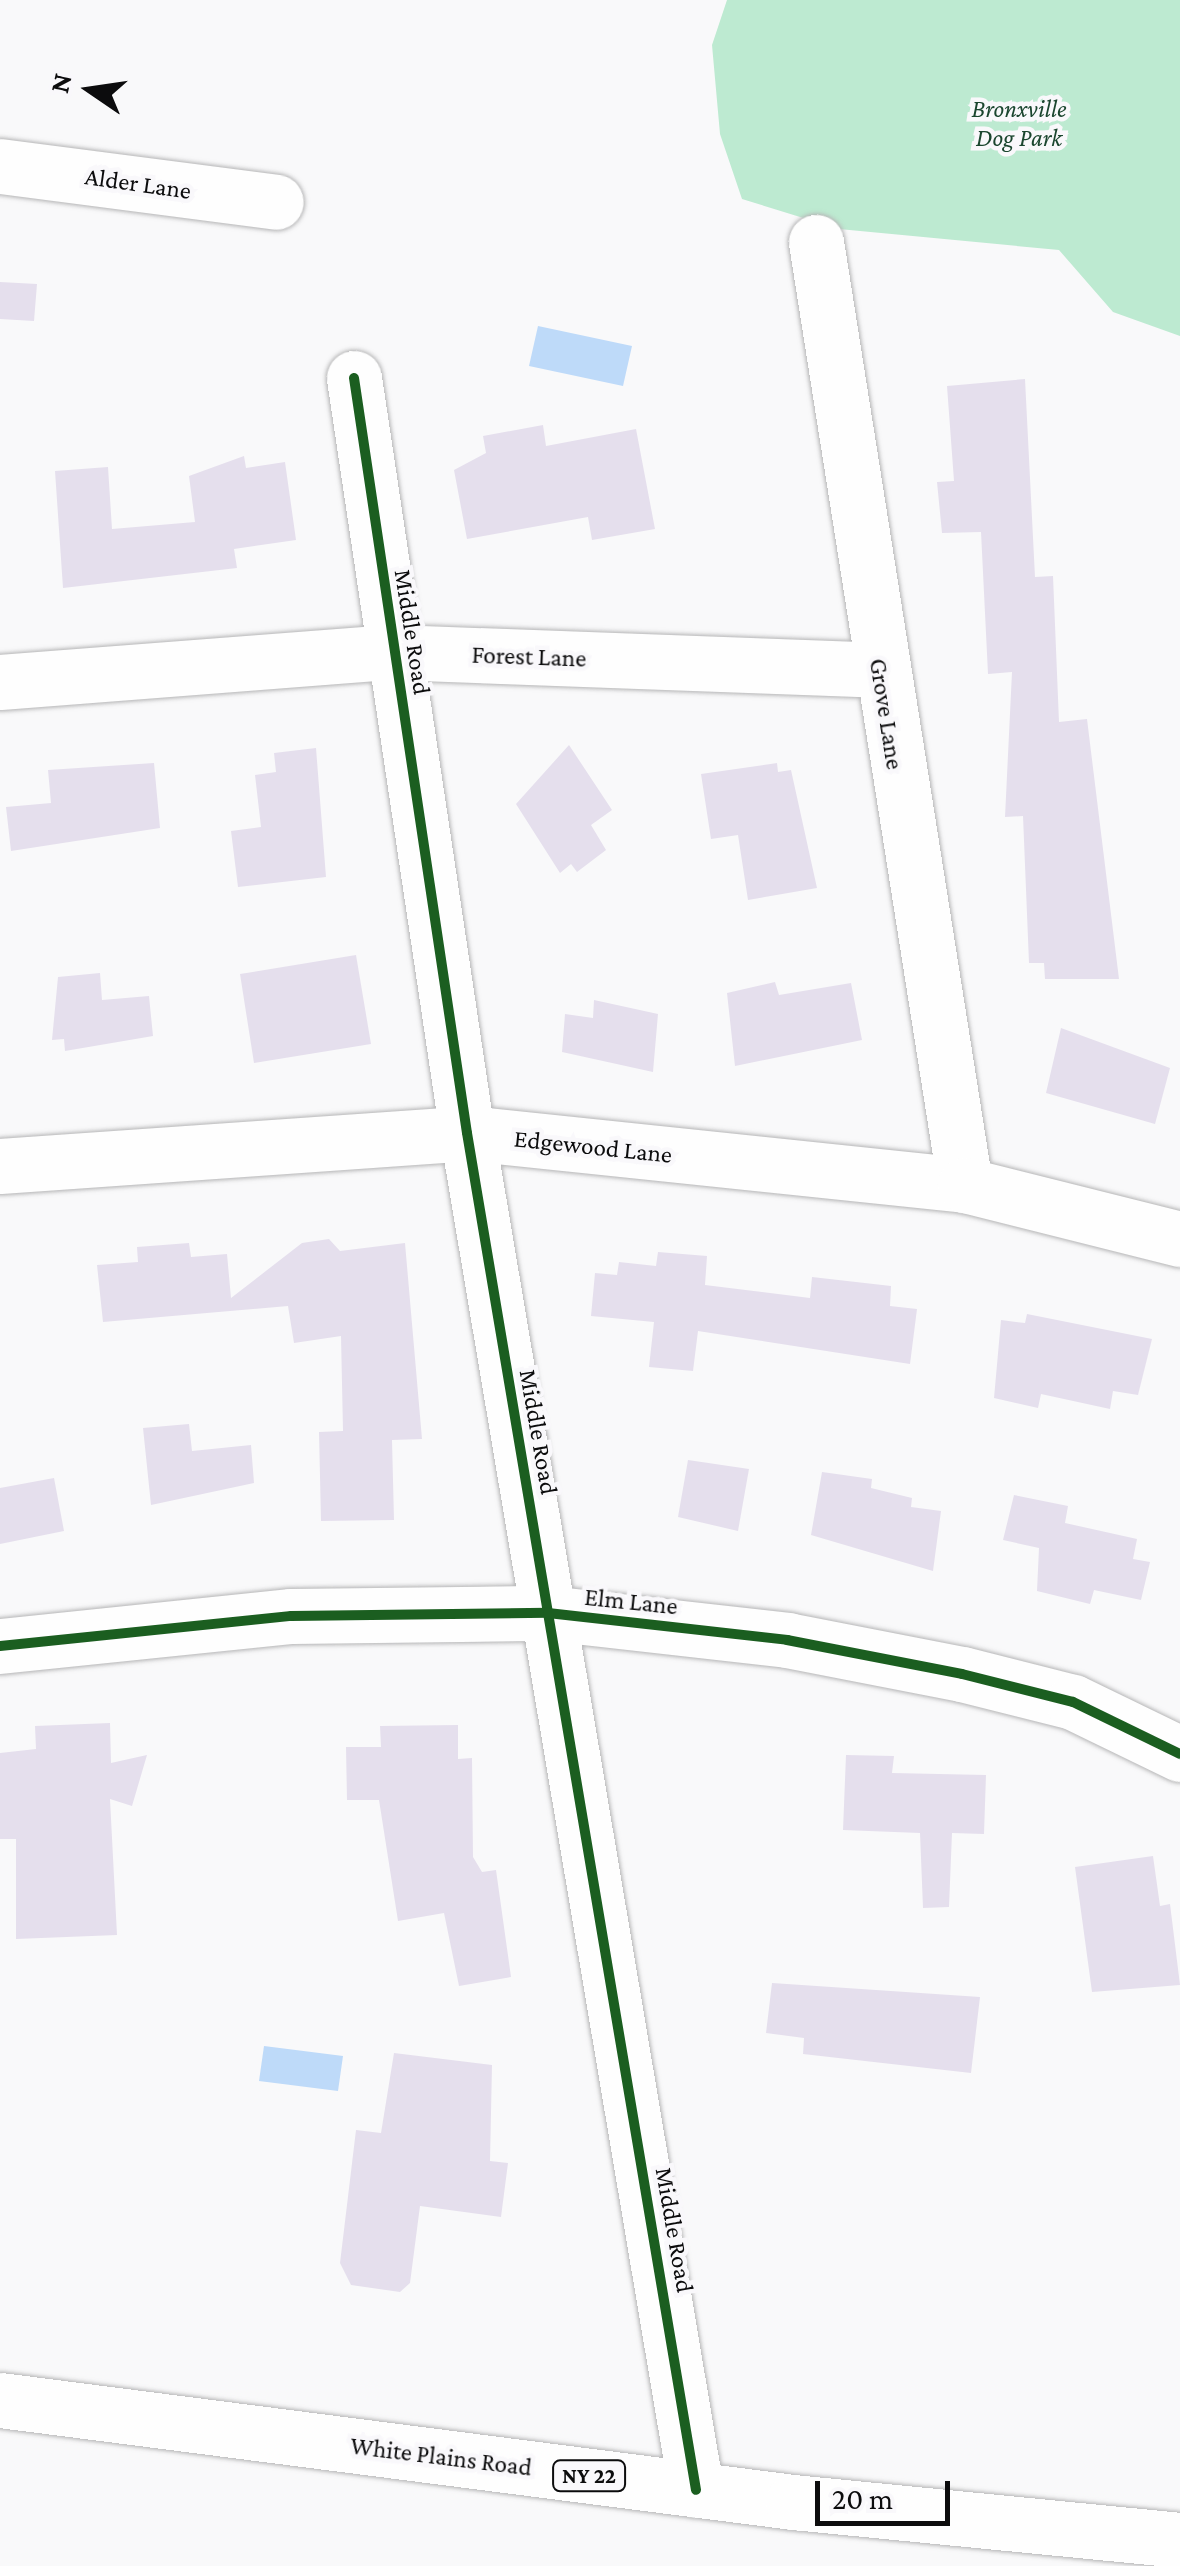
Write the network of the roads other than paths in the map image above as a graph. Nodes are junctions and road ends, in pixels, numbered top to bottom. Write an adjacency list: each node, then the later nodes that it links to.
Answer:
1 (0, 166): 2 (street, Alder Lane)
2 (276, 202)
3 (816, 242): 6 (street, Grove Lane)
4 (354, 378): 5 (street, Middle Road)
5 (394, 652): 6 (street, Forest Lane); 7 (street, Forest Lane); 8 (street, Middle Road)
6 (879, 670): 10 (street, Grove Lane)
7 (0, 682)
8 (467, 1132): 9 (street, Edgewood Lane); 10 (street, Edgewood Lane); 12 (street, Middle Road)
9 (0, 1166)
10 (965, 1185): 11 (street, Edgewood Lane)
11 (1180, 1238)
12 (548, 1614): 13 (street, Elm Lane); 14 (street, Elm Lane); 16 (street, Middle Road)
13 (0, 1646)
14 (1180, 1754)
15 (0, 2400): 16 (street, White Plains Road / NY 22)
16 (696, 2490): 18 (street, White Plains Road / NY 22)
17 (1180, 2540): 18 (street, White Plains Road / NY 22)
18 (1082, 2550)

